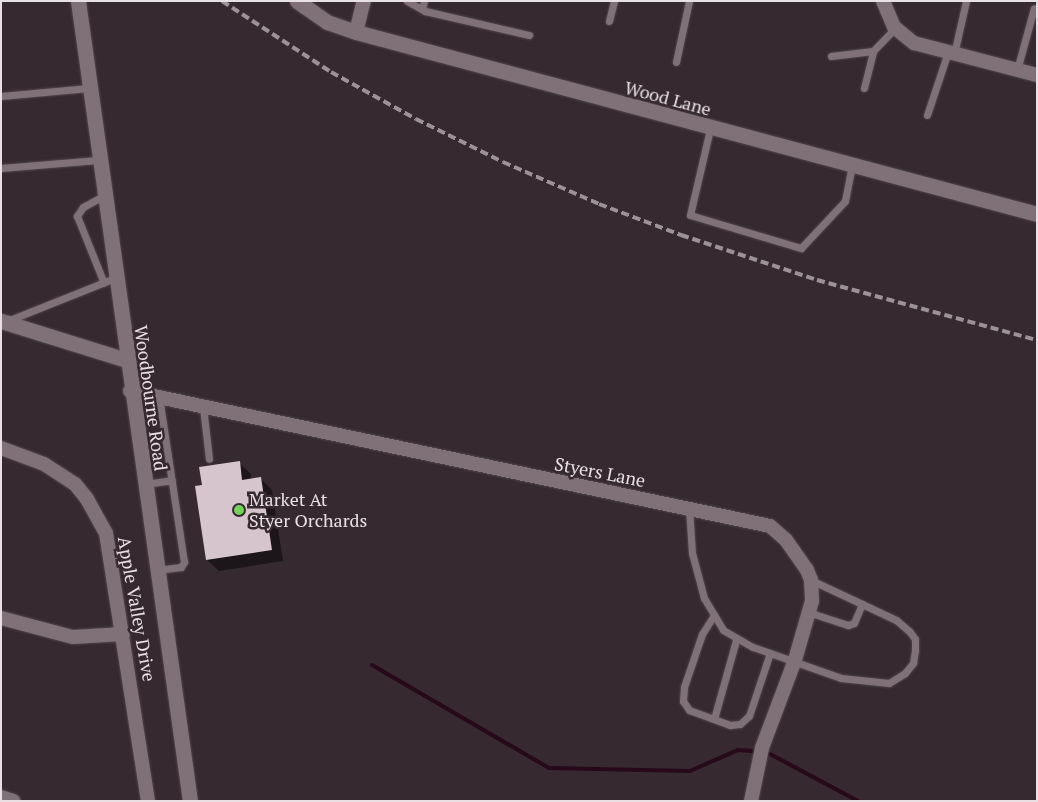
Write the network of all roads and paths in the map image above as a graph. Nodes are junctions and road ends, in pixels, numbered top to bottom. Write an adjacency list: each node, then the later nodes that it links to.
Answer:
1 (78, 1): 22 (street, Woodbourne Road)
2 (297, 1): 14 (street, Wood Lane)
3 (364, 1): 14 (street)
4 (407, 1): 11 (lane)
5 (424, 1): 11 (lane)
6 (614, 1): 12 (lane)
7 (689, 1): 19 (lane)
8 (883, 1): 13 (street)
9 (966, 1): 17 (lane)
10 (1034, 8): 20 (lane)
11 (422, 9): 15 (lane)
12 (609, 21)
13 (895, 28): 16 (lane); 17 (street)
14 (356, 32): 26 (street, Wood Lane)
15 (528, 35)
16 (873, 51): 18 (lane); 23 (lane)
17 (951, 53): 20 (street); 25 (lane)
18 (831, 56)
19 (676, 62)
20 (1017, 70): 21 (street)
21 (1037, 75)
22 (89, 88): 24 (lane); 27 (street, Woodbourne Road)
23 (864, 88)
24 (1, 96)
25 (927, 115)
26 (710, 129): 28 (street, Wood Lane); 28 (lane)
27 (98, 160): 29 (lane); 30 (street, Woodbourne Road)
28 (852, 166): 31 (street, Wood Lane)
29 (1, 168)
30 (103, 196): 32 (street, Woodbourne Road); 32 (lane)
31 (1037, 214)
32 (109, 280): 33 (lane); 34 (street, Woodbourne Road)
33 (3, 321): 34 (street)
34 (126, 360): 35 (street, Woodbourne Road)
35 (130, 391): 36 (street, Styers Lane); 41 (street, Woodbourne Road)
36 (159, 398): 37 (street, Styers Lane); 40 (lane)
37 (203, 407): 39 (lane); 42 (street, Styers Lane)
38 (1, 448): 49 (street, Apple Valley Drive)
39 (210, 459)
40 (172, 480): 41 (lane); 43 (lane)
41 (144, 484): 43 (street, Woodbourne Road)
42 (689, 508): 44 (street, Styers Lane); 47 (lane)
43 (157, 570): 55 (street, Woodbourne Road)
44 (811, 580): 45 (lane); 46 (street)
45 (862, 604): 46 (lane); 52 (lane)
46 (810, 613): 52 (street)
47 (714, 615): 50 (lane); 53 (lane)
48 (1, 618): 49 (street)
49 (123, 634): 54 (street, Apple Valley Drive)
50 (736, 640): 51 (lane); 53 (lane)
51 (770, 653): 52 (lane); 53 (lane)
52 (795, 660): 56 (street)
53 (714, 719)
54 (148, 801)
55 (190, 801)
56 (751, 801)

